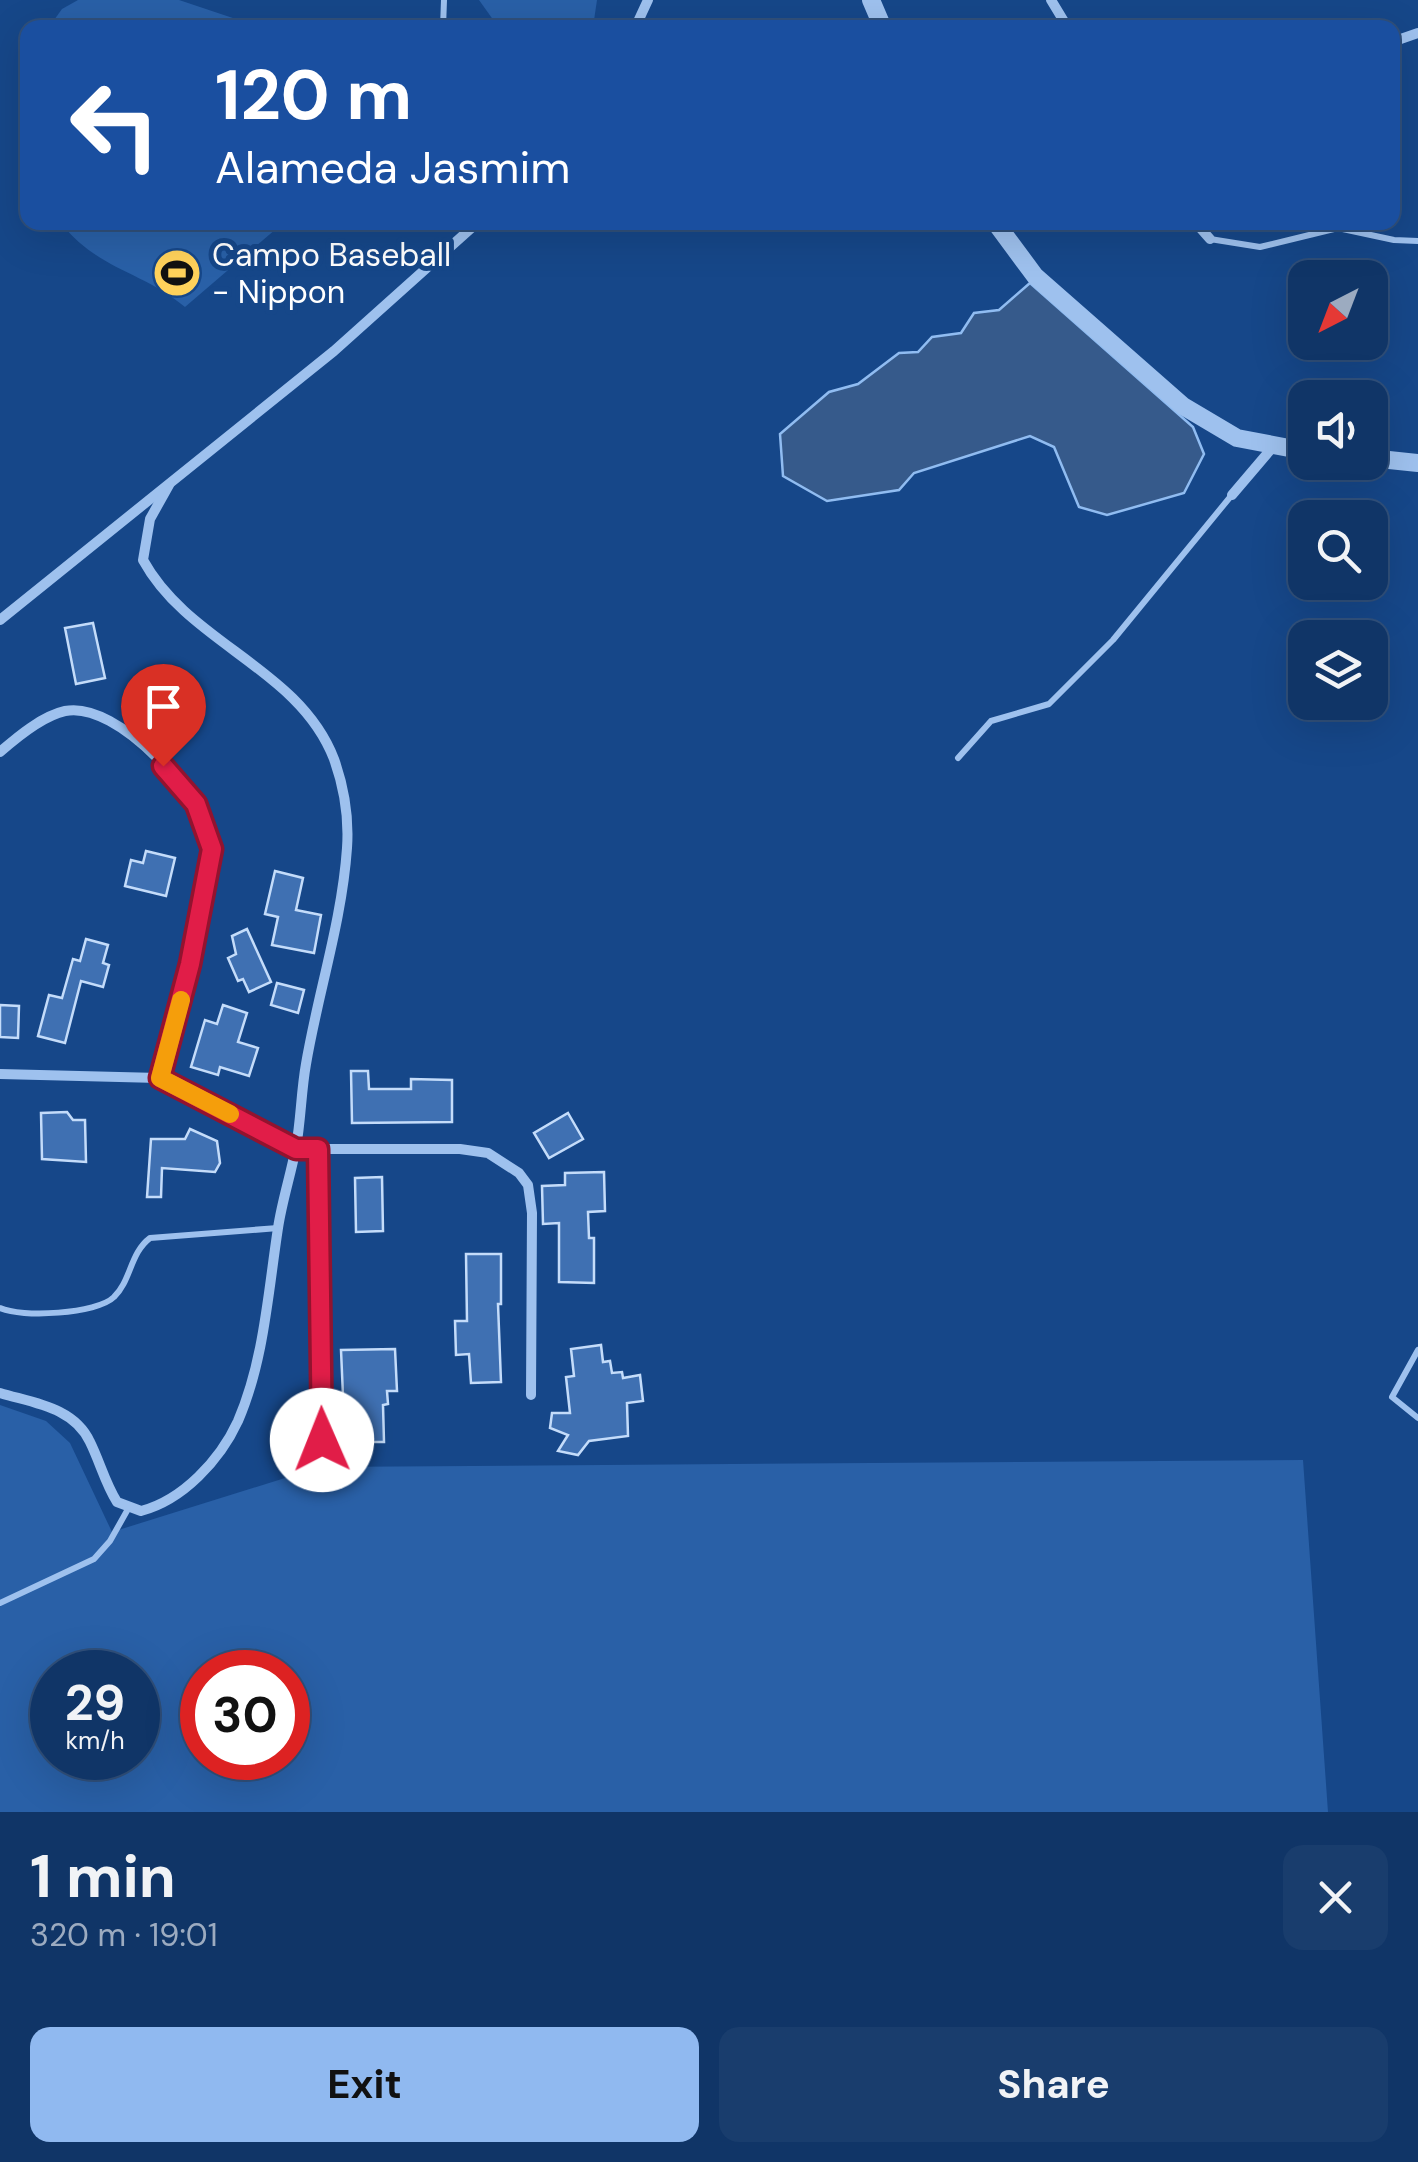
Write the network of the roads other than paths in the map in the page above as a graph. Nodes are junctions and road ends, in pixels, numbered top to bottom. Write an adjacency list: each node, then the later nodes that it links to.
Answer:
1 (469, 230): 12 (street)
2 (1001, 230): 8 (street)
3 (1202, 230): 6 (street)
4 (1330, 230): 6 (lane)
5 (1347, 230): 7 (lane)
6 (1210, 240)
7 (1418, 241)
8 (1272, 448): 9 (street); 13 (street)
9 (1288, 449)
10 (1388, 460): 11 (street)
11 (1418, 463)
12 (169, 485): 14 (street); 19 (street)
13 (1232, 494): 16 (lane)
14 (0, 620)
15 (0, 752): 18 (street)
16 (958, 758)
17 (0, 1074): 18 (street)
18 (160, 1078): 19 (street)
19 (296, 1149): 20 (street); 21 (street)
20 (318, 1149): 25 (street); 27 (street)
21 (278, 1228): 22 (lane); 28 (street)
22 (0, 1308)
23 (1418, 1350): 26 (lane)
24 (0, 1393): 28 (street)
25 (531, 1394)
26 (1418, 1418)
27 (322, 1440)
28 (128, 1509): 29 (lane)
29 (0, 1603)

